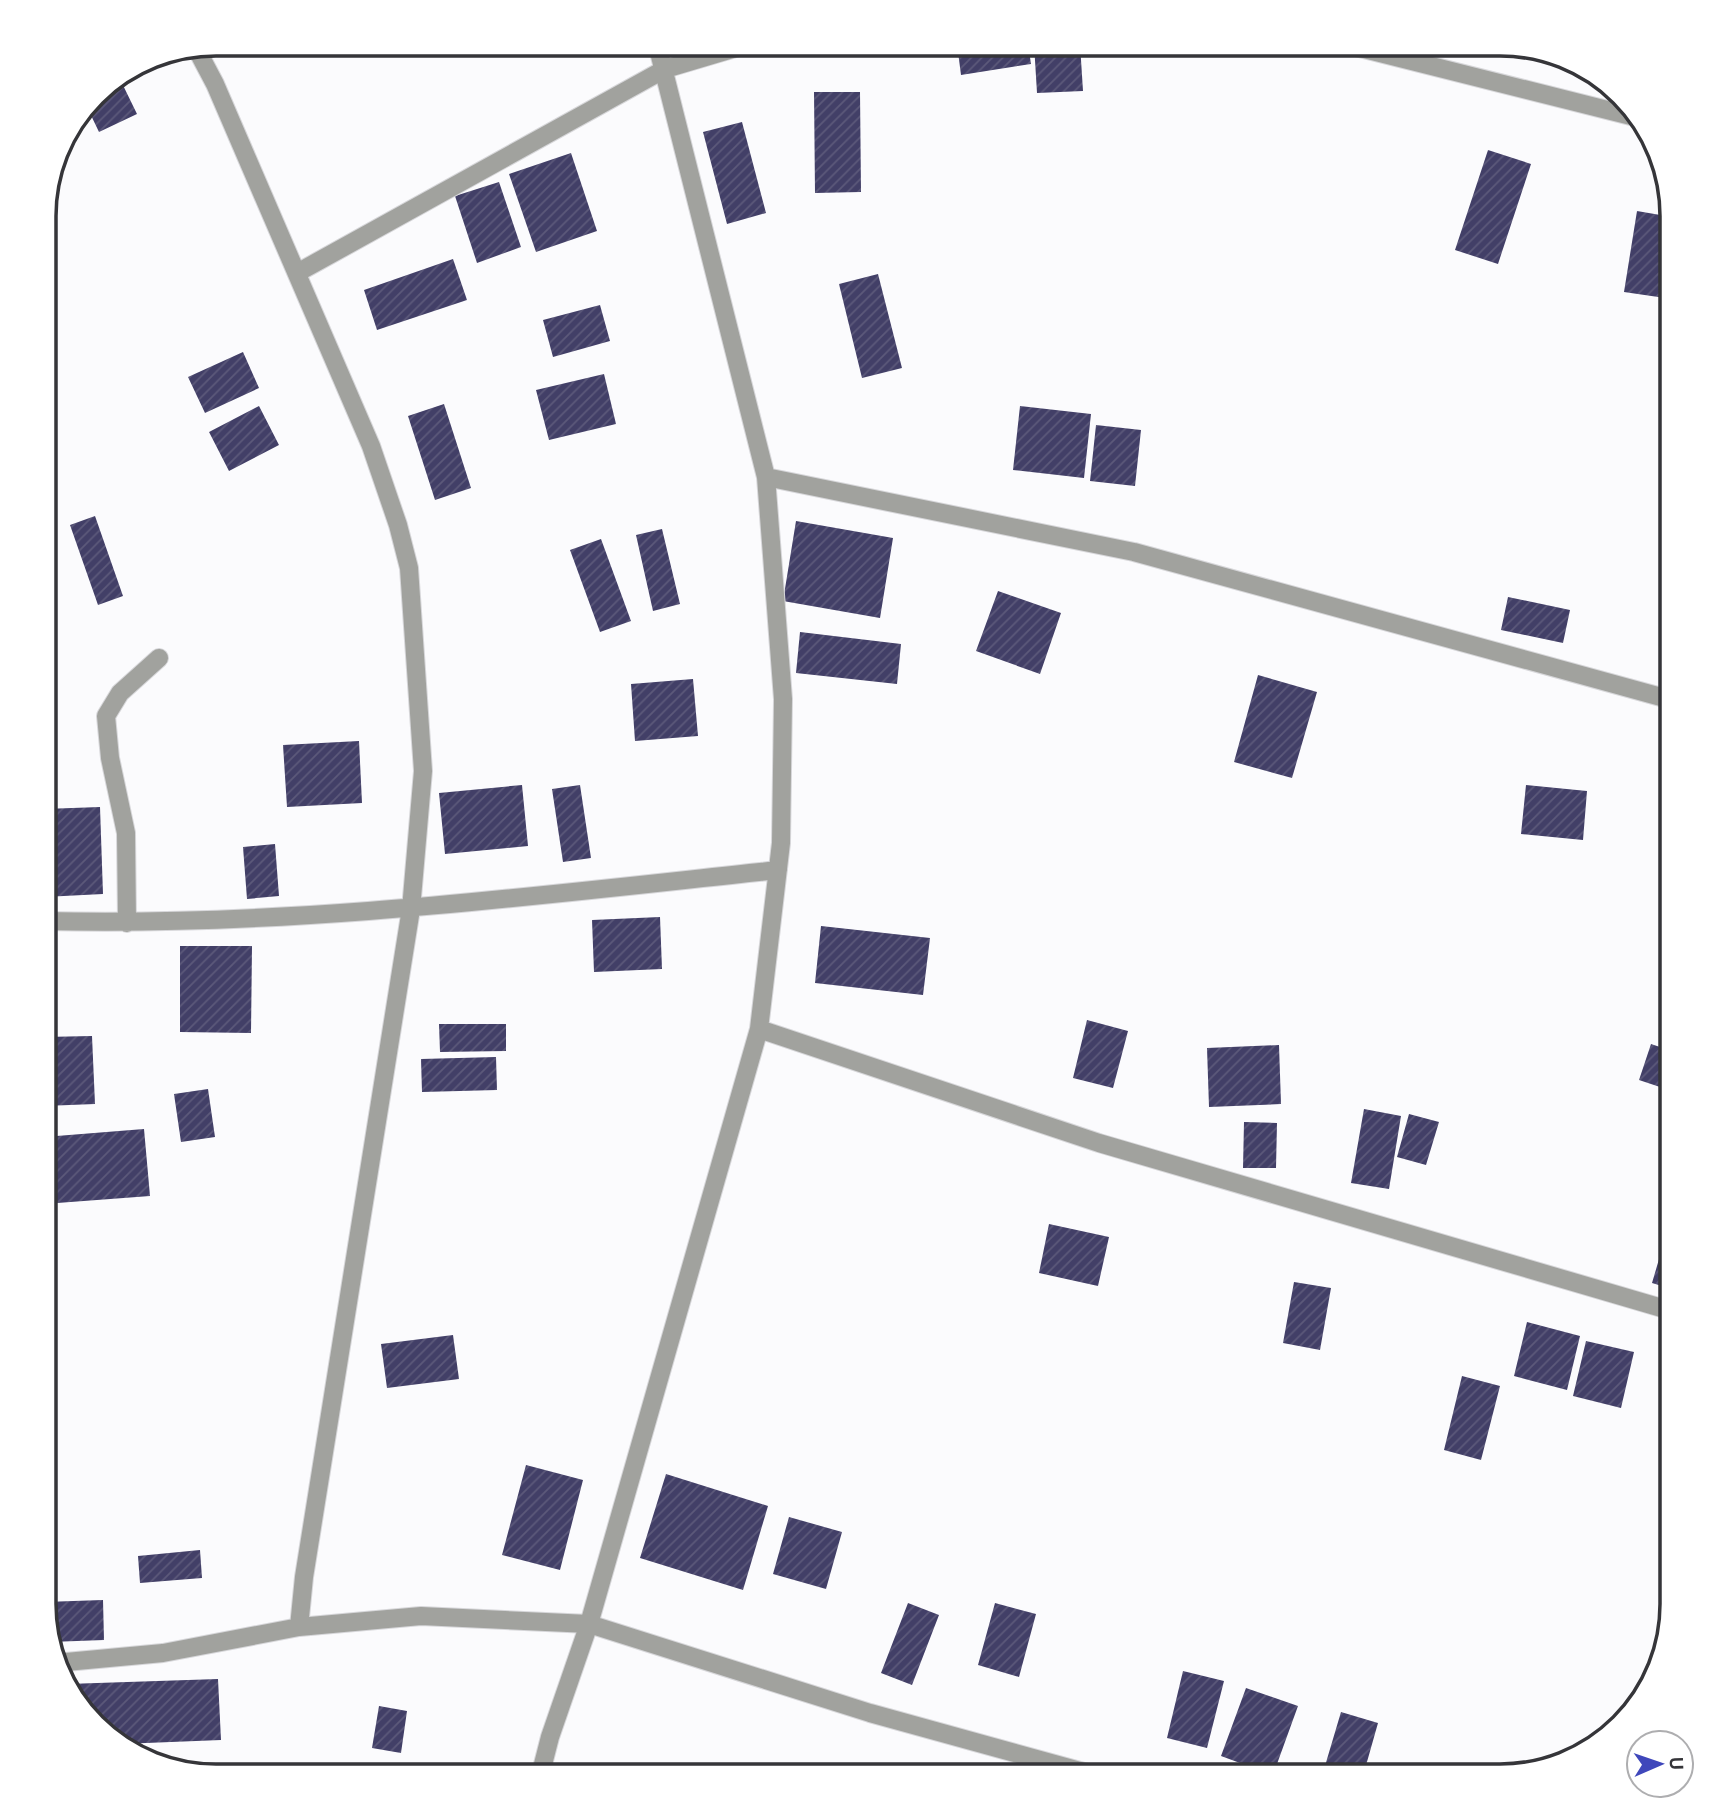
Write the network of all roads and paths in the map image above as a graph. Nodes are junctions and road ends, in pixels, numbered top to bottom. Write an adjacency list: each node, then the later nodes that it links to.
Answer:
1 (661, 56): 5 (street)
2 (709, 56): 5 (street)
3 (1393, 56): 6 (street)
4 (201, 57): 7 (street)
5 (665, 69): 7 (street); 8 (street)
6 (1622, 114)
7 (297, 273): 12 (street)
8 (766, 477): 10 (street); 11 (street)
9 (159, 658): 14 (street)
10 (1660, 697)
11 (778, 870): 12 (street); 15 (street)
12 (411, 909): 14 (street); 18 (street)
13 (56, 921): 14 (street)
14 (127, 923)
15 (759, 1029): 16 (street); 17 (street)
16 (1660, 1307)
17 (589, 1624): 18 (street); 20 (street); 21 (street)
18 (299, 1627): 19 (street)
19 (68, 1662)
20 (543, 1764)
21 (1055, 1764)

